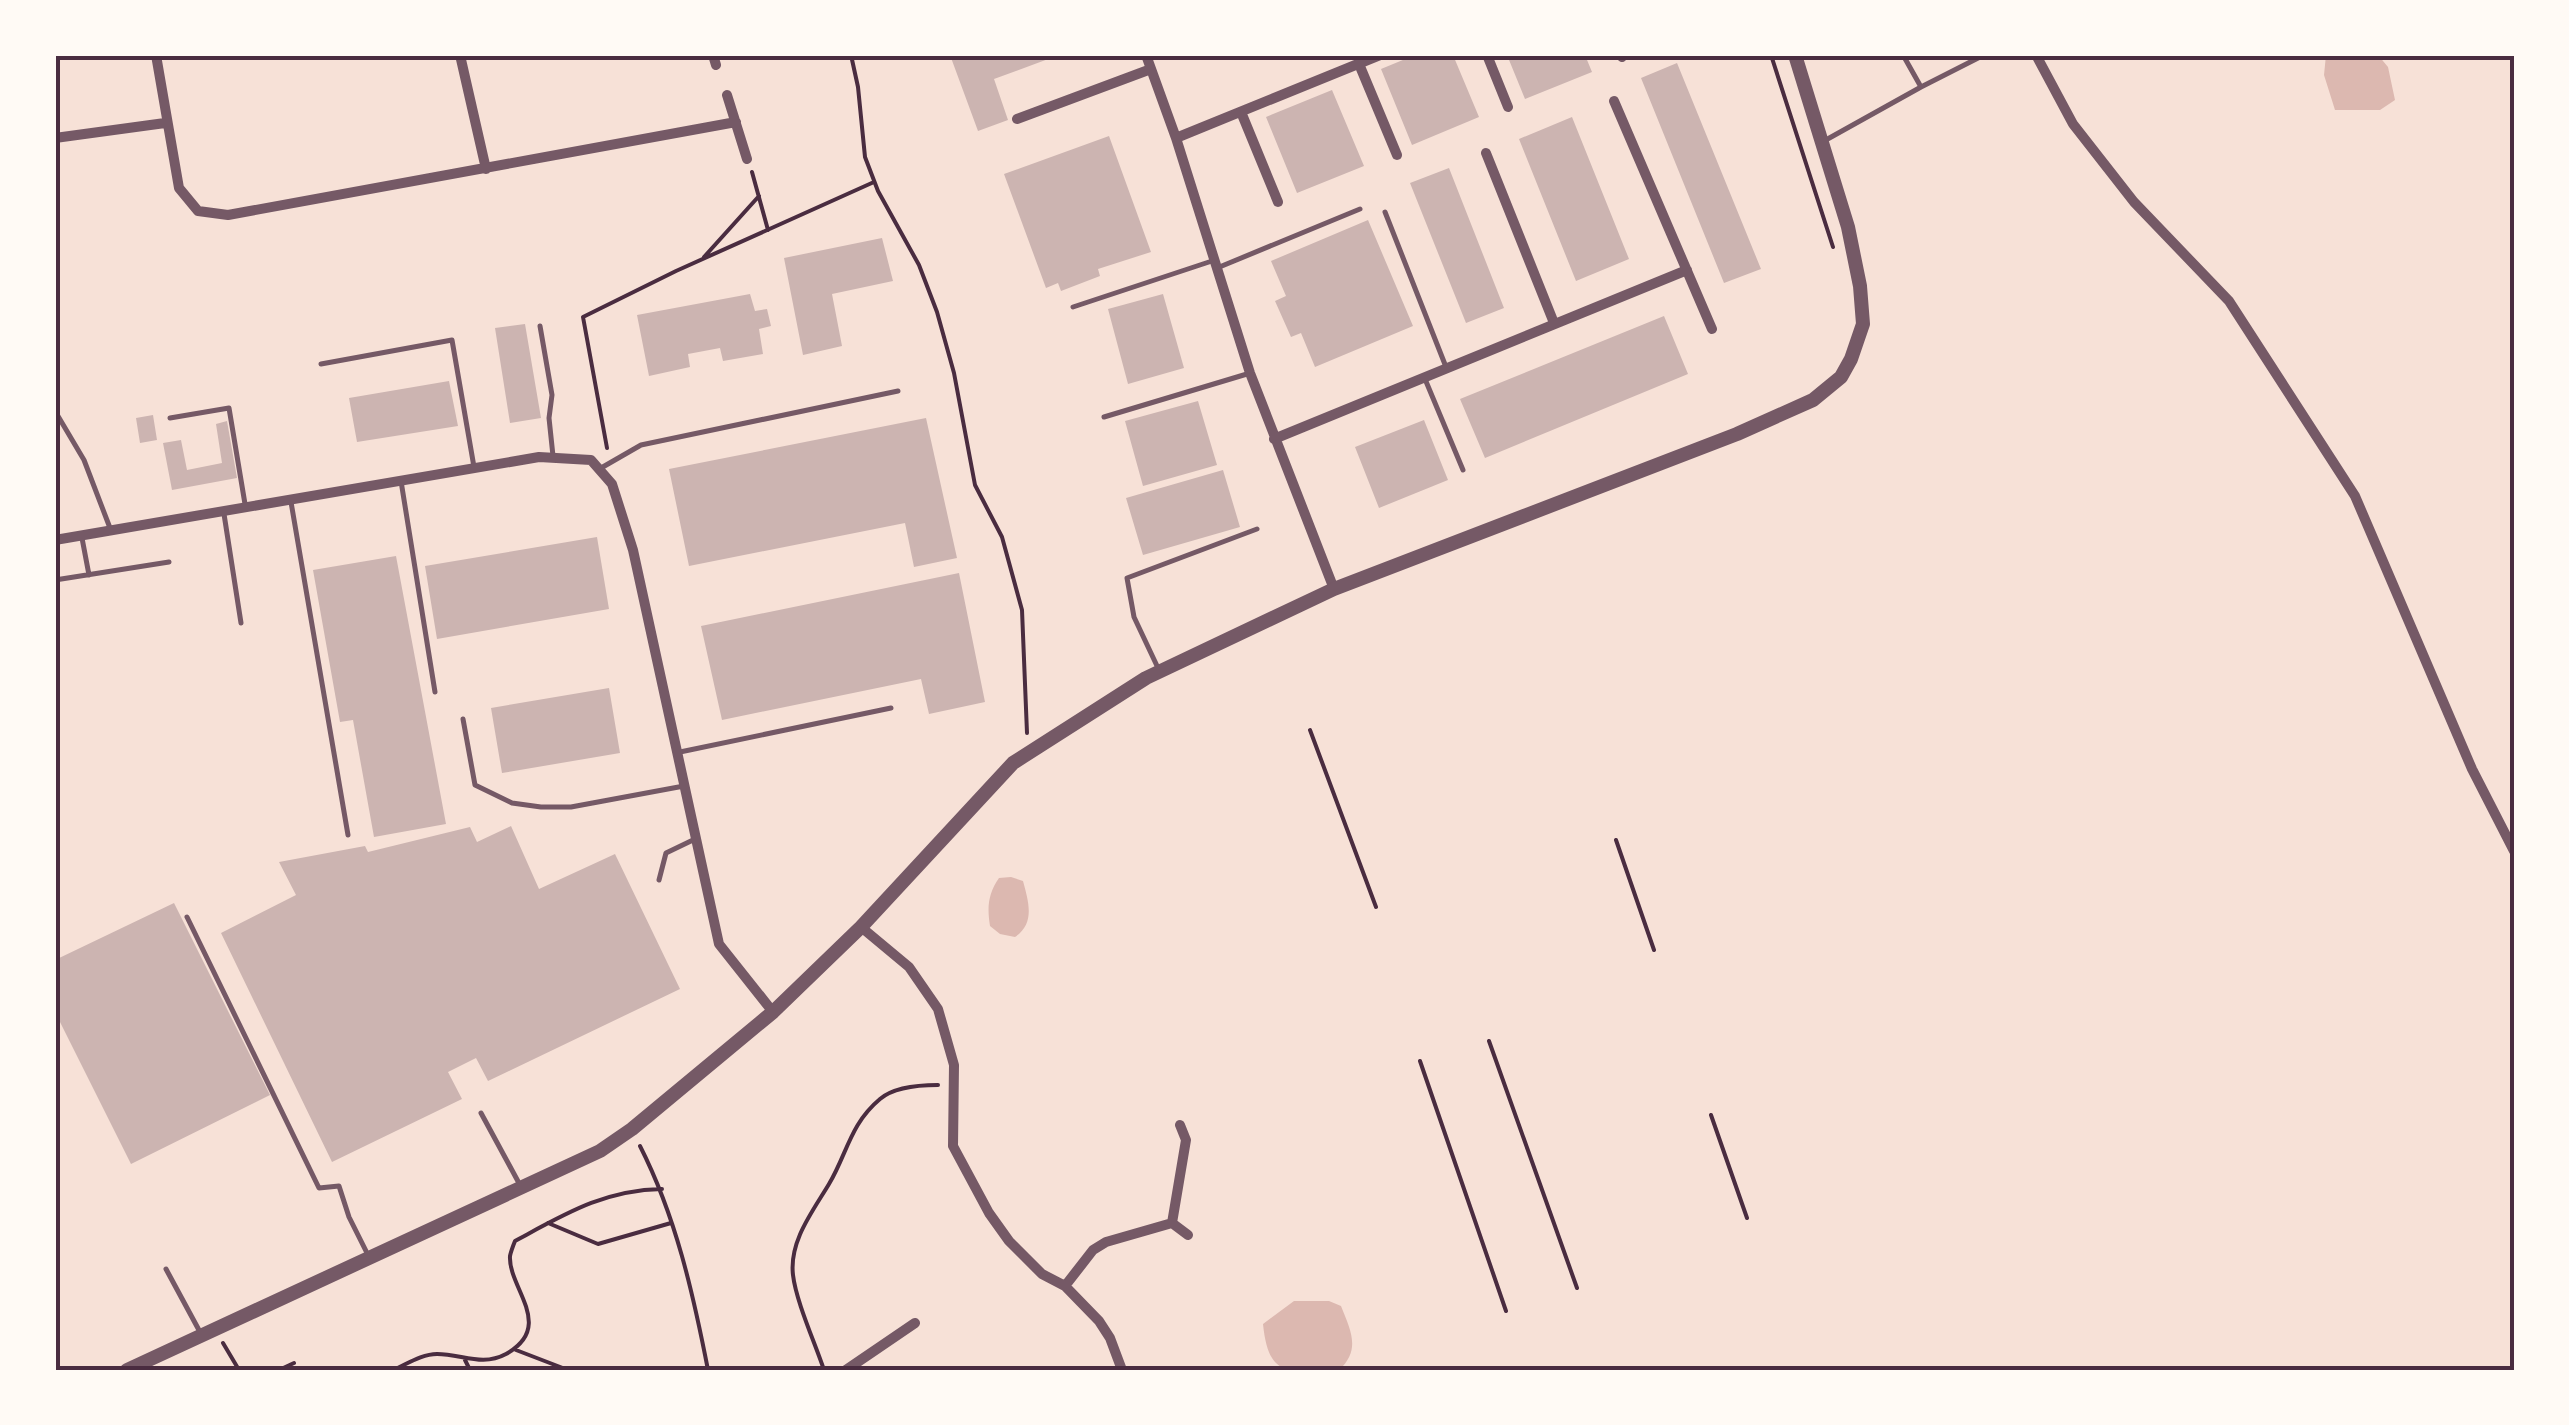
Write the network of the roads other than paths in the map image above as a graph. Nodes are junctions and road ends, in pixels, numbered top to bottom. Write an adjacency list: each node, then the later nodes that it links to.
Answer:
1 (156, 55): 19 (street)
2 (460, 55): 26 (street)
3 (1146, 55): 11 (street)
4 (1380, 55): 10 (street)
5 (1487, 55): 15 (street)
6 (1795, 55): 22 (street)
7 (1904, 55): 12 (lane)
8 (1984, 55): 12 (lane)
9 (2036, 55): 70 (street)
10 (1358, 64): 16 (street); 24 (street)
11 (1151, 68): 17 (street); 21 (street)
12 (1921, 87): 22 (lane)
13 (728, 95): 18 (street)
14 (1614, 101): 31 (street)
15 (1508, 107)
16 (1241, 112): 21 (street); 27 (street)
17 (1017, 118)
18 (736, 122): 25 (street); 26 (street)
19 (166, 123): 20 (street); 26 (street)
20 (55, 138)
21 (1176, 138): 30 (street)
22 (1824, 141): 60 (street)
23 (1486, 153): 33 (street)
24 (1397, 156)
25 (747, 159)
26 (486, 169)
27 (1278, 202)
28 (1360, 210): 30 (lane)
29 (1385, 212): 37 (lane)
30 (1216, 264): 32 (lane); 38 (street)
31 (1686, 270): 33 (street); 35 (street)
32 (1074, 307)
33 (1554, 323): 37 (street)
34 (540, 326): 45 (lane)
35 (1712, 330)
36 (321, 364): 47 (lane)
37 (1446, 367): 39 (street)
38 (1250, 373): 42 (lane); 44 (street)
39 (1424, 376): 44 (street); 48 (lane)
40 (898, 391): 46 (lane)
41 (55, 411): 54 (lane)
42 (1104, 417)
43 (170, 418): 51 (lane)
44 (1274, 439): 60 (street)
45 (553, 456): 46 (street); 47 (street)
46 (596, 464): 66 (street)
47 (474, 468): 49 (street)
48 (1463, 470)
49 (400, 481): 50 (street); 63 (lane)
50 (291, 499): 51 (street); 68 (lane)
51 (246, 507): 52 (street)
52 (224, 511): 54 (street); 61 (lane)
53 (1257, 529): 62 (lane)
54 (111, 530): 55 (street)
55 (82, 535): 56 (street); 58 (lane)
56 (55, 540)
57 (168, 562): 58 (lane)
58 (89, 575): 59 (lane)
59 (55, 580)
60 (1334, 590): 62 (street)
61 (242, 622)
62 (1159, 671): 73 (street)
63 (434, 692)
64 (891, 708): 66 (lane)
65 (464, 719): 67 (lane)
66 (677, 753): 67 (street)
67 (684, 786): 69 (street)
68 (348, 834)
69 (696, 839): 71 (lane); 74 (street)
70 (2514, 851)
71 (659, 880)
72 (186, 917): 80 (lane)
73 (861, 927): 74 (street); 82 (street)
74 (774, 1012): 77 (street)
75 (481, 1113): 77 (lane)
76 (1180, 1125): 78 (street)
77 (522, 1188): 80 (street)
78 (1172, 1223): 79 (street); 82 (street)
79 (1188, 1235)
80 (369, 1257): 84 (street)
81 (166, 1269): 84 (lane)
82 (1065, 1286): 89 (street)
83 (915, 1323): 85 (street)
84 (210, 1333): 86 (street)
85 (870, 1354): 87 (street); 88 (street)
86 (127, 1370)
87 (846, 1370)
88 (876, 1370)
89 (1122, 1370)

